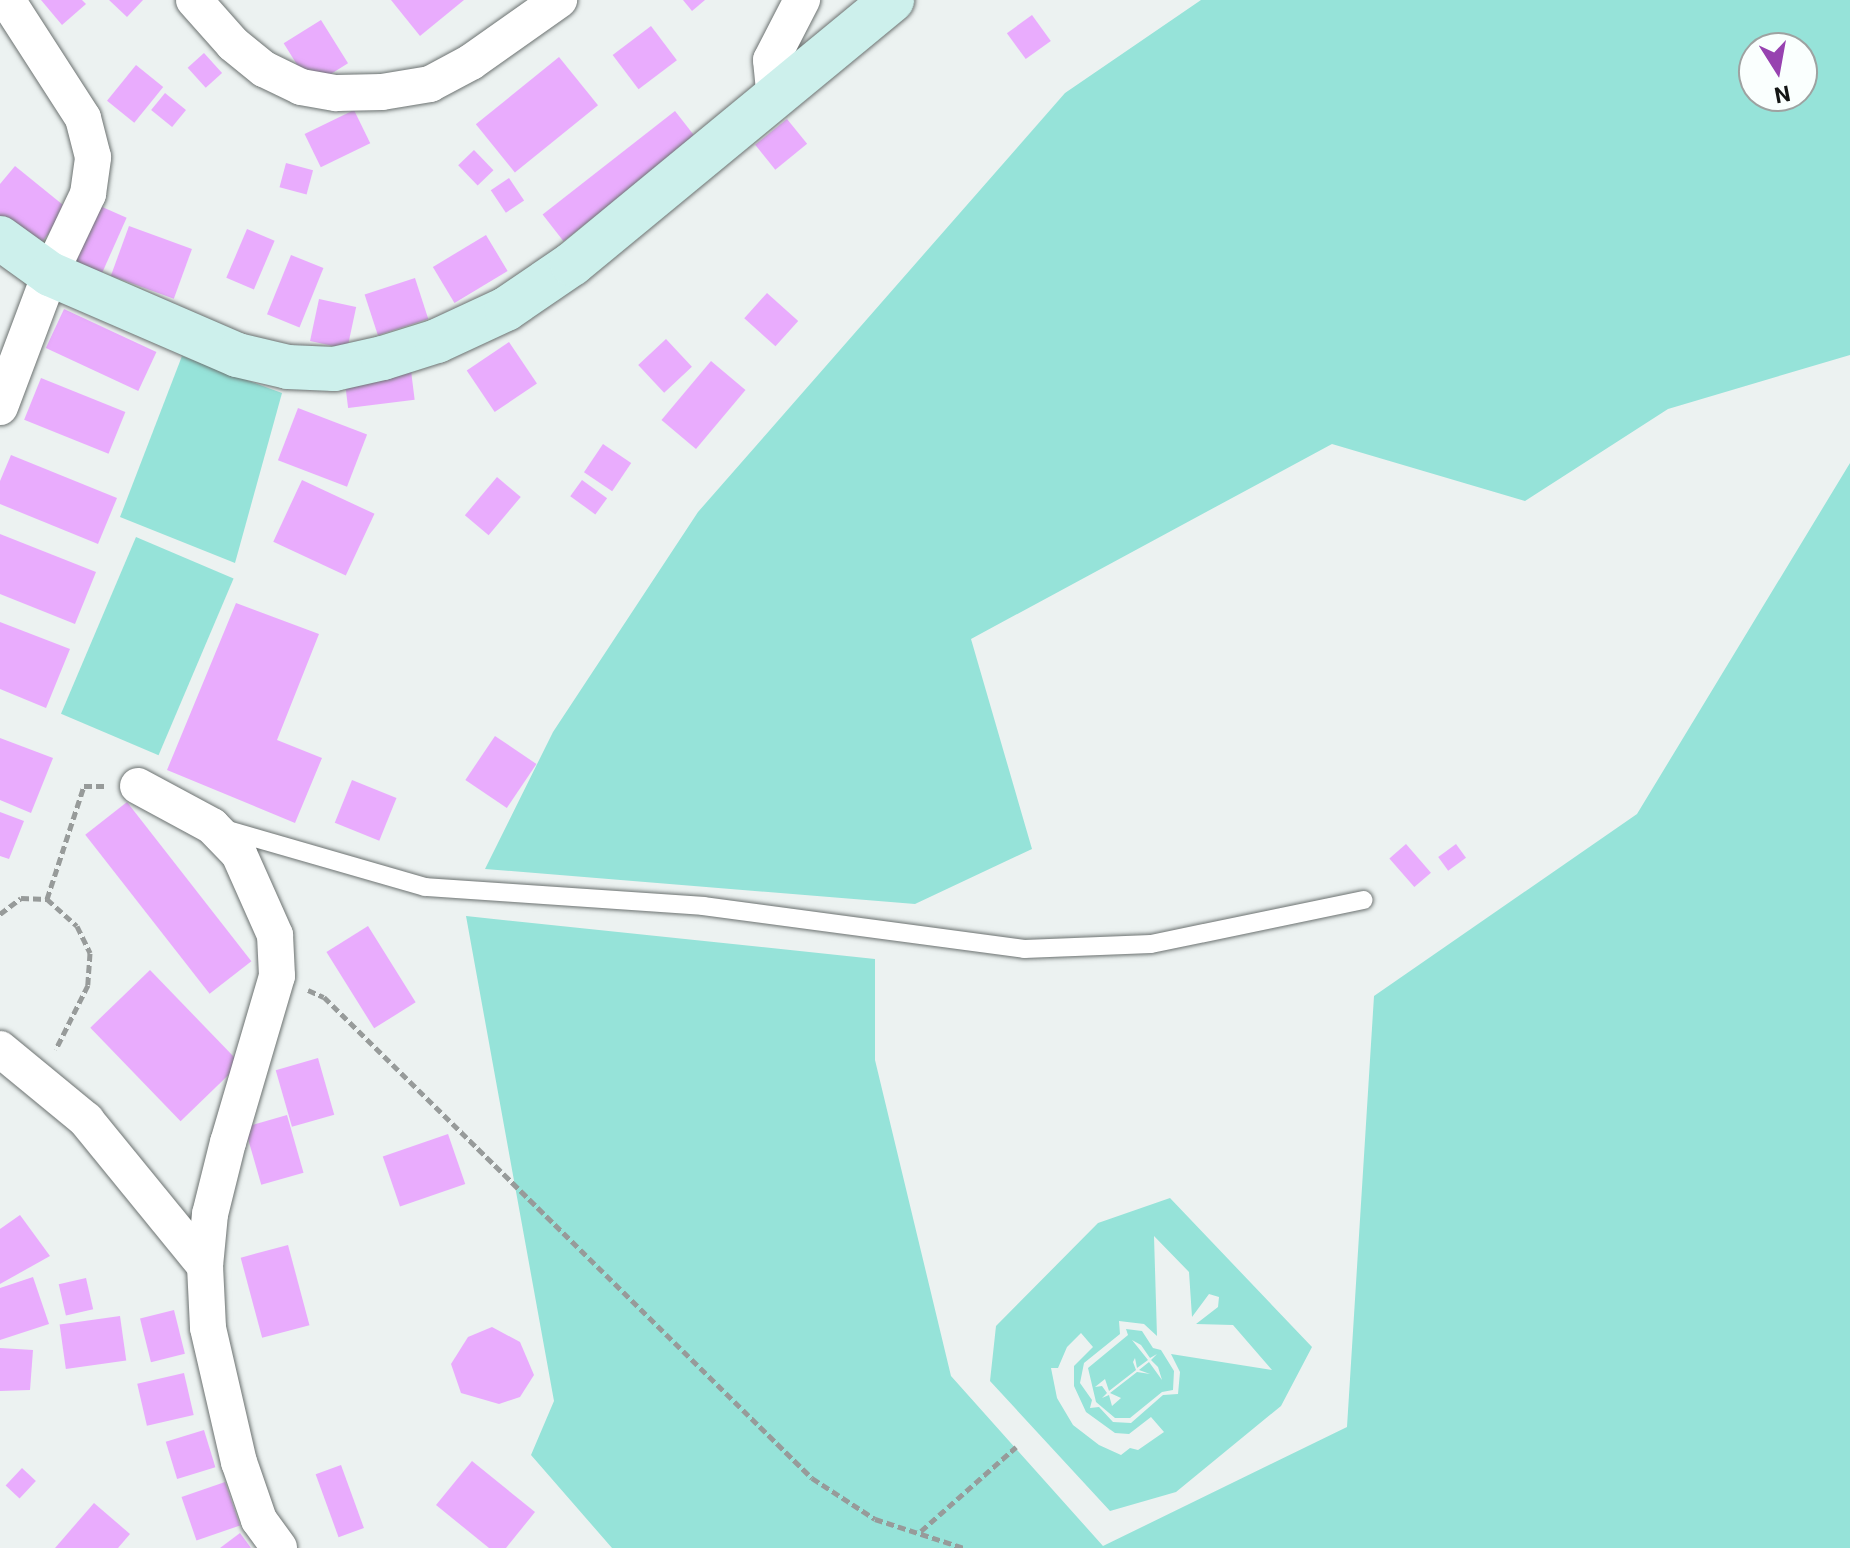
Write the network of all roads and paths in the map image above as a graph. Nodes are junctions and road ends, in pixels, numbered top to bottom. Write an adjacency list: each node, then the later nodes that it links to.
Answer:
1 (7, 0): 8 (street)
2 (194, 0): 3 (street)
3 (559, 0)
4 (802, 0): 6 (street)
5 (892, 0): 6 (street)
6 (775, 100): 8 (street)
7 (0, 238): 8 (street)
8 (50, 274): 9 (street)
9 (2, 399)
10 (84, 786): 13 (path)
11 (138, 786): 12 (street)
12 (212, 826): 14 (lane); 16 (street)
13 (47, 899): 15 (path); 18 (path)
14 (1364, 900)
15 (0, 914)
16 (277, 976): 19 (street); 21 (path)
17 (0, 1049): 18 (street)
18 (43, 1083): 19 (street)
19 (205, 1266): 22 (street)
20 (1016, 1447): 21 (path)
21 (921, 1531): 23 (path)
22 (279, 1548)
23 (964, 1548)

